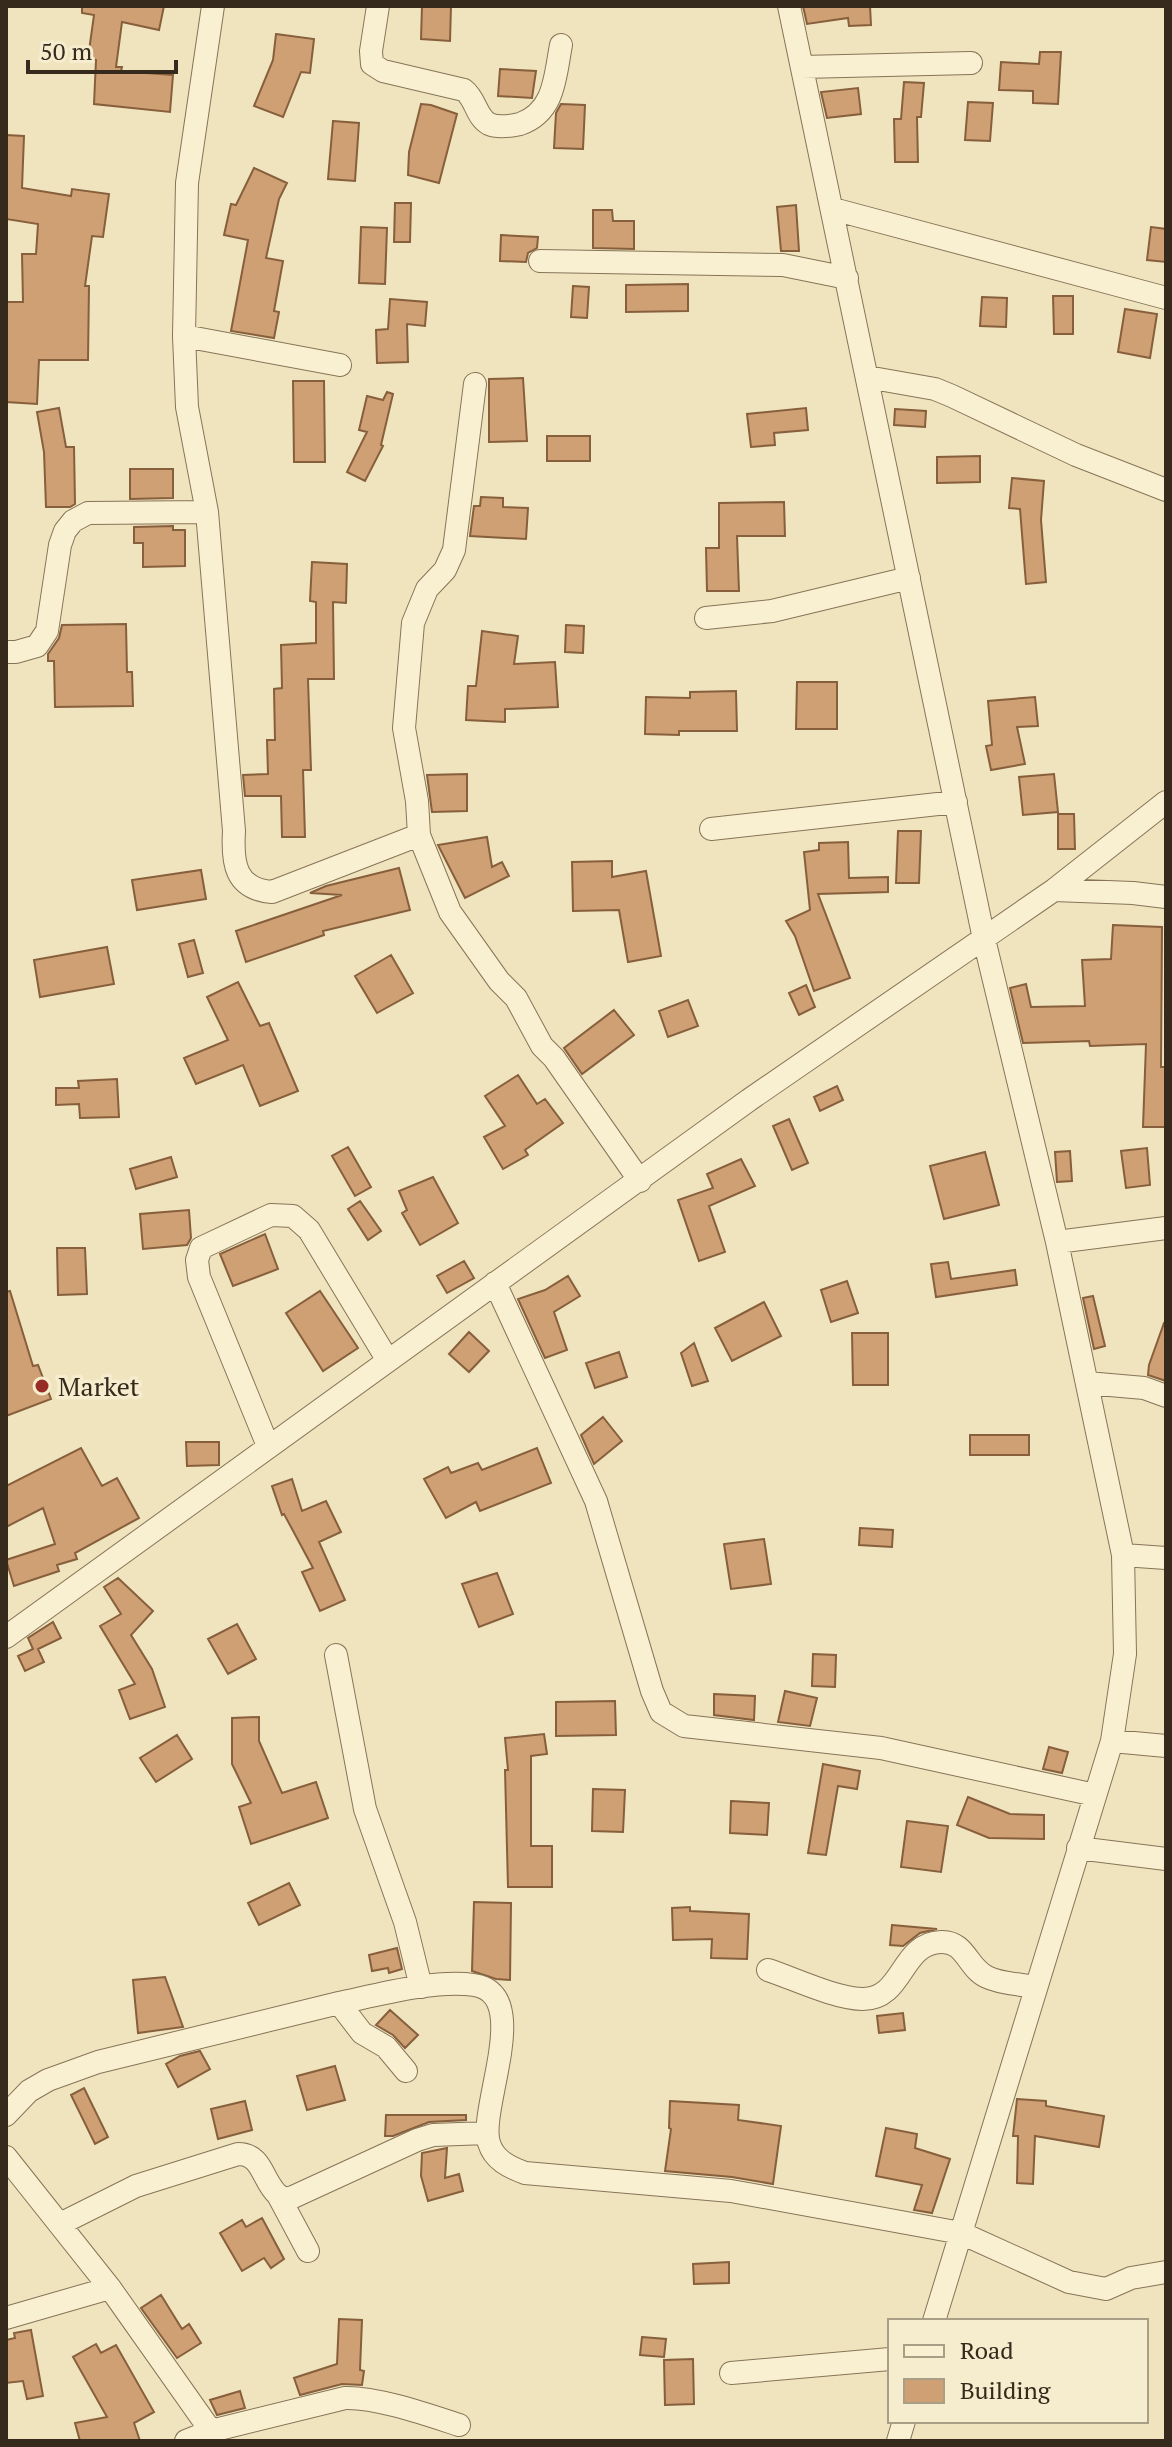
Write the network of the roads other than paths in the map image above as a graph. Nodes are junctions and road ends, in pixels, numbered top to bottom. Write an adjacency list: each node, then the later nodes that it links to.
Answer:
1 (213, 6): 11 (street)
2 (378, 6): 4 (street)
3 (789, 6): 6 (street)
4 (561, 45)
5 (971, 63): 6 (street)
6 (802, 67): 7 (street)
7 (833, 209): 9 (street); 10 (street)
8 (540, 261): 9 (street)
9 (847, 278): 13 (street)
10 (1166, 298)
11 (184, 336): 12 (street); 16 (street)
12 (340, 365)
13 (867, 377): 15 (street); 17 (street)
14 (475, 384): 23 (street)
15 (1166, 490)
16 (207, 512): 19 (street); 23 (street)
17 (909, 578): 18 (street); 20 (street)
18 (706, 618)
19 (6, 652)
20 (956, 802): 22 (street); 26 (street)
21 (1166, 802): 24 (street)
22 (711, 829)
23 (419, 835): 27 (street)
24 (1054, 890): 25 (street); 26 (street)
25 (1166, 897)
26 (984, 939): 27 (street); 29 (street)
27 (640, 1181): 30 (street)
28 (1166, 1228): 29 (street)
29 (1057, 1242): 32 (street)
30 (495, 1283): 31 (street); 41 (street)
31 (387, 1359): 34 (street); 34 (street)
32 (1087, 1383): 33 (street); 35 (street)
33 (1166, 1396)
34 (268, 1446): 37 (street)
35 (1123, 1555): 36 (street); 39 (street)
36 (1166, 1558)
37 (6, 1637)
38 (336, 1655): 45 (street)
39 (1112, 1741): 40 (street); 41 (street)
40 (1166, 1746)
41 (1095, 1795): 42 (street)
42 (1078, 1848): 43 (street); 46 (street)
43 (1166, 1859)
44 (768, 1970): 46 (street)
45 (421, 1987): 47 (street); 50 (street)
46 (1035, 1987): 54 (street)
47 (339, 2003): 48 (street); 49 (street)
48 (406, 2071)
49 (6, 2115)
50 (487, 2133): 52 (street); 54 (street)
51 (6, 2157): 53 (street)
52 (278, 2195): 53 (street); 55 (street)
53 (60, 2224): 57 (street)
54 (961, 2233): 56 (street); 59 (street)
55 (308, 2251)
56 (1166, 2272)
57 (110, 2288): 58 (street); 63 (street)
58 (6, 2318)
59 (935, 2319)
60 (888, 2359): 61 (street)
61 (731, 2373)
62 (459, 2425): 63 (street)
63 (215, 2436): 64 (street)
64 (186, 2441)

